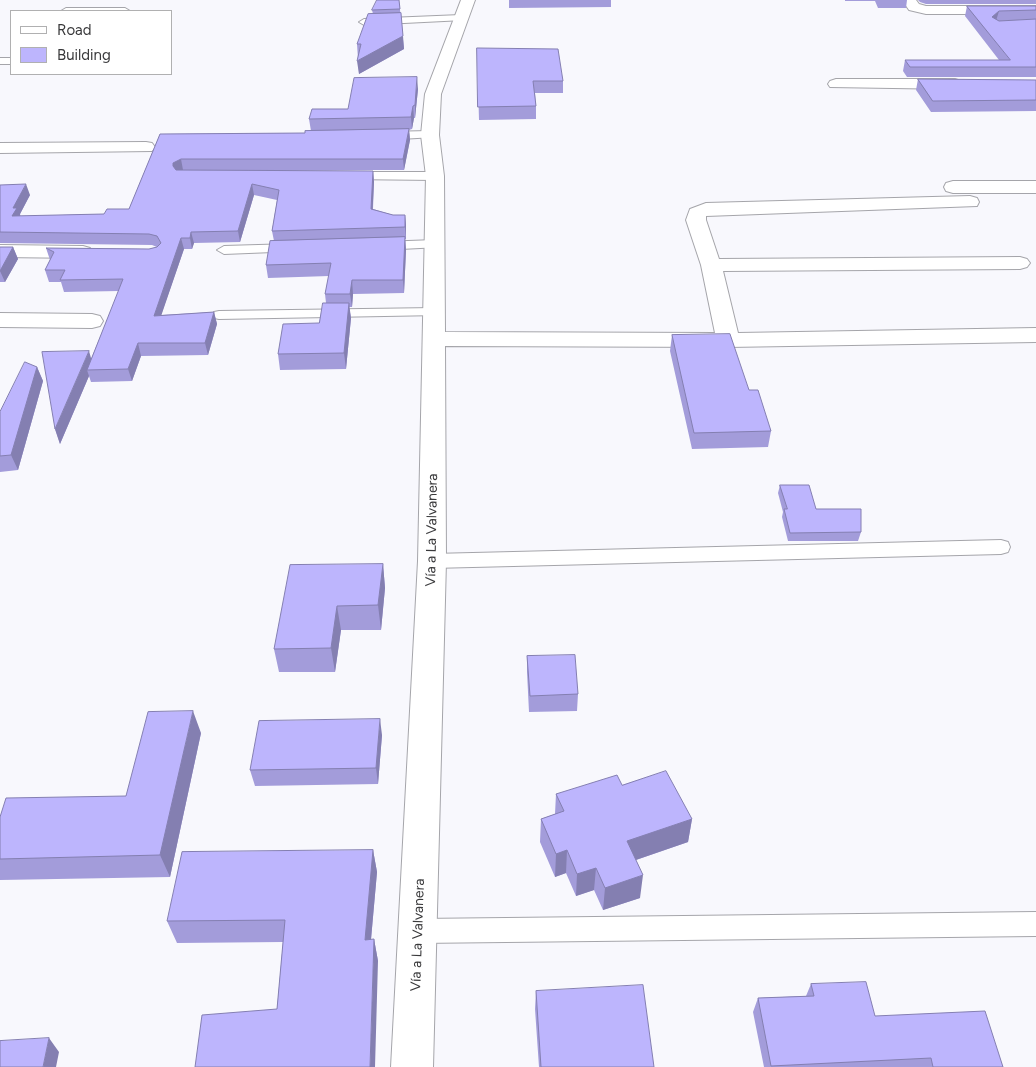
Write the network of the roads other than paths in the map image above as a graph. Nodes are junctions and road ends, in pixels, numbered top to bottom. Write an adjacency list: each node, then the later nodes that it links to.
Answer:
1 (909, 0): 3 (street)
2 (465, 9): 4 (lane); 7 (street, Vía a La Valvanera)
3 (1036, 10)
4 (364, 22)
5 (836, 84): 6 (street)
6 (969, 84)
7 (430, 135): 8 (lane); 12 (street, Vía a La Valvanera)
8 (371, 136)
9 (146, 147): 10 (street)
10 (0, 148)
11 (338, 176): 12 (lane)
12 (436, 176): 16 (street, Vía a La Valvanera)
13 (953, 187): 14 (street)
14 (1036, 188)
15 (970, 202): 23 (street)
16 (435, 244): 17 (lane); 25 (street, Vía a La Valvanera)
17 (372, 246)
18 (303, 248): 19 (lane)
19 (224, 250)
20 (0, 251): 21 (street)
21 (105, 252)
22 (1020, 263): 23 (street)
23 (711, 265): 31 (street)
24 (298, 302): 25 (lane)
25 (435, 306): 26 (lane); 30 (street, Vía a La Valvanera)
26 (219, 315)
27 (0, 320): 28 (street)
28 (92, 321)
29 (1036, 335): 31 (street)
30 (435, 339): 31 (street); 33 (street, Vía a La Valvanera)
31 (728, 340)
32 (1002, 547): 33 (lane)
33 (432, 561): 35 (street, Vía a La Valvanera)
34 (1036, 924): 35 (lane)
35 (418, 931): 36 (street, Vía a La Valvanera)
36 (412, 1067)

